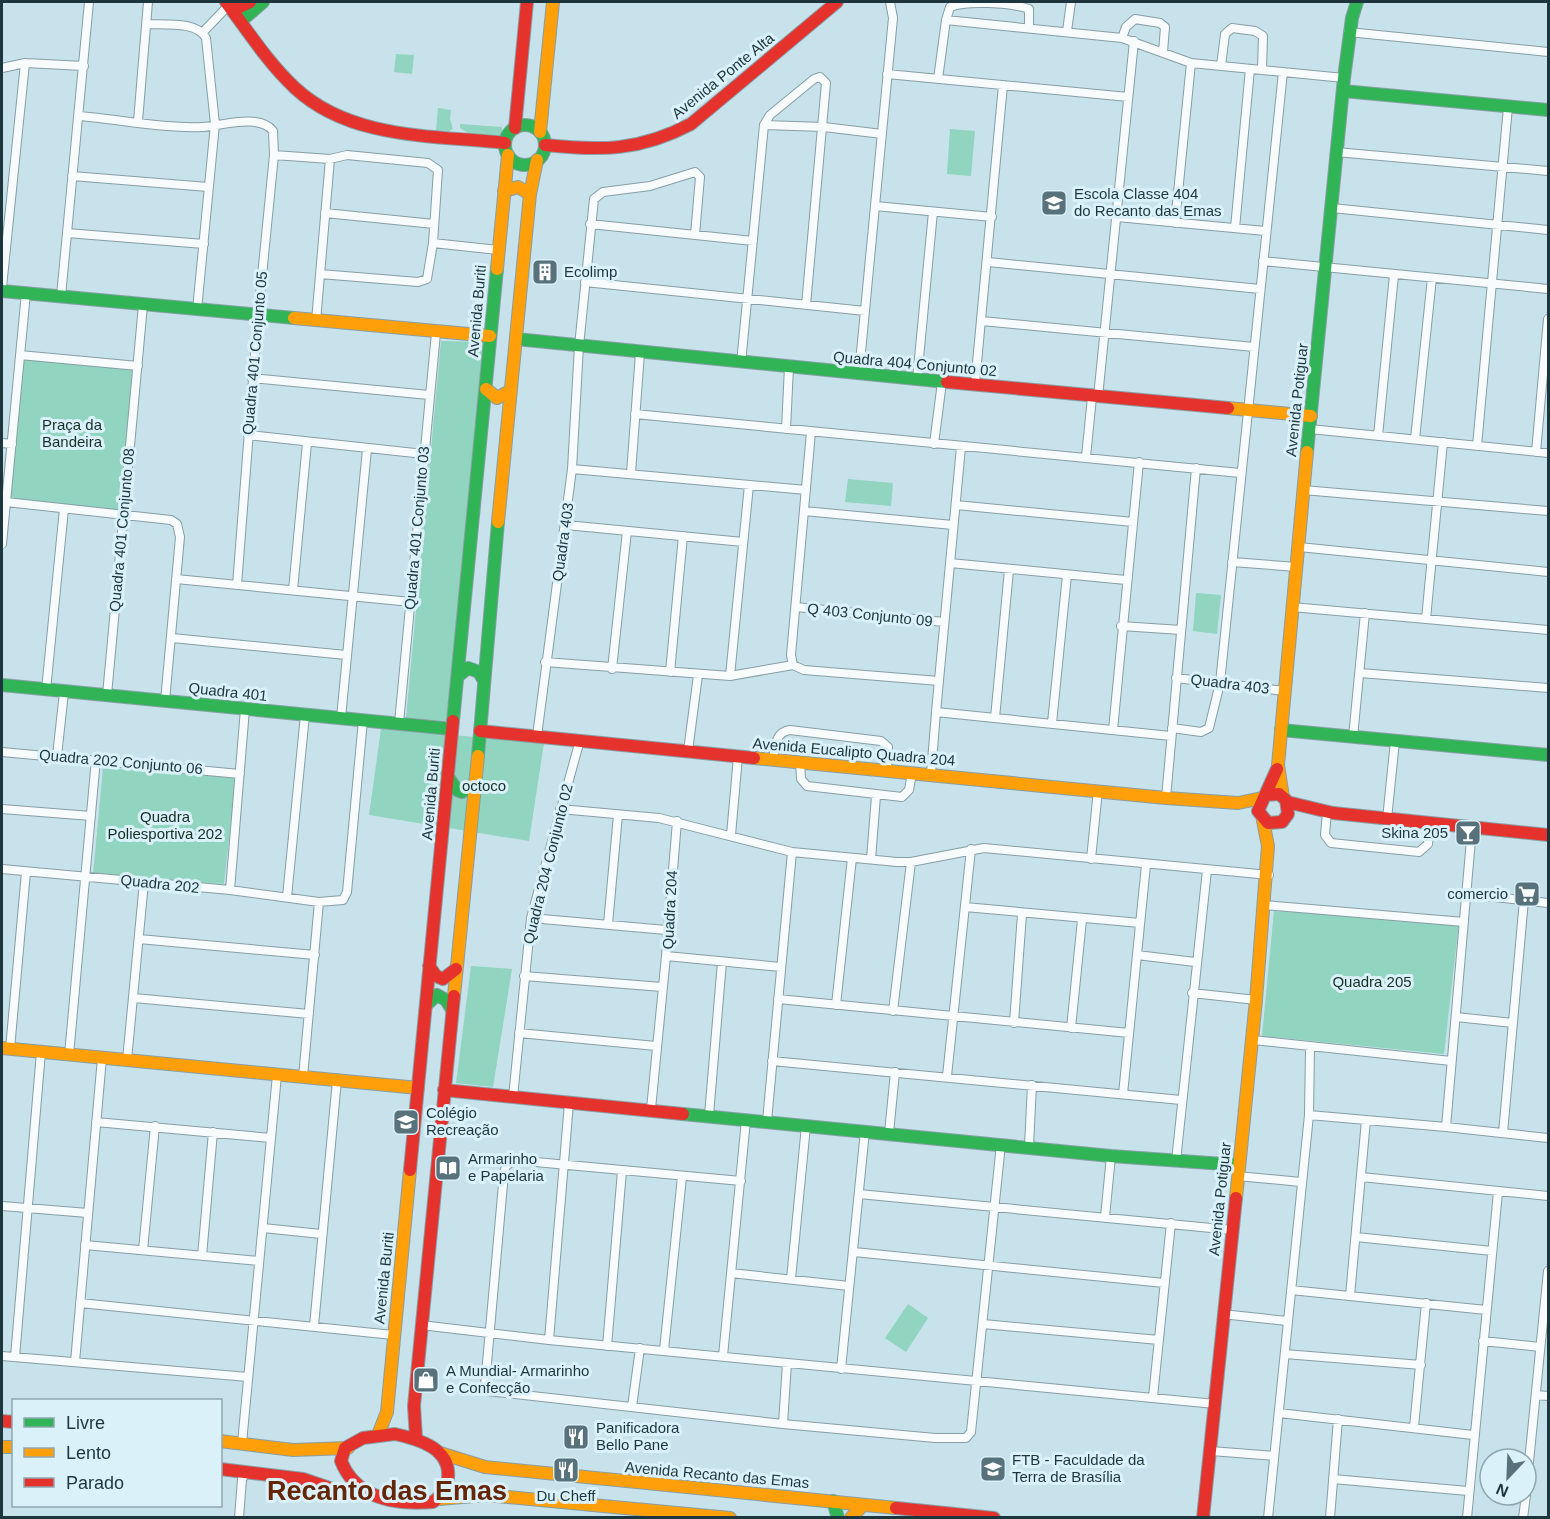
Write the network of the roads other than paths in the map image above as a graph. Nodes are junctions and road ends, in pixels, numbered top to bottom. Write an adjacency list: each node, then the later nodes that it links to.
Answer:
1 (89, 2): 26 (street)
2 (148, 2): 15 (street)
3 (250, 2): 12 (street)
4 (263, 2): 14 (street)
5 (527, 2): 44 (street, Avenida Buriti)
6 (553, 2): 45 (street)
7 (837, 2): 47 (street, Avenida Ponte Alta)
8 (890, 2): 32 (street)
9 (1071, 2): 17 (street)
10 (1348, 2): 19 (street, Avenida Potiguar)
11 (1357, 2): 19 (street, Avenida Potiguar)
12 (229, 6): 14 (street); 18 (street)
13 (946, 20): 16 (street); 16 (street); 33 (street)
14 (241, 21): 48 (street)
15 (148, 24): 18 (street); 40 (street)
16 (1029, 27): 17 (street)
17 (1068, 31): 20 (street)
18 (203, 32): 41 (street)
19 (1349, 34): 23 (street); 34 (street, Avenida Potiguar)
20 (1122, 38): 21 (street); 22 (street)
21 (1134, 41): 22 (street); 36 (street)
22 (1163, 52): 25 (street)
23 (1548, 52)
24 (25, 63): 26 (street); 28 (street); 87 (street)
25 (1191, 63): 27 (street); 65 (street)
26 (84, 66): 39 (street)
27 (1221, 66): 29 (street); 30 (street)
28 (2, 68)
29 (1250, 69): 30 (street); 69 (street)
30 (1262, 70): 31 (street)
31 (1283, 72): 34 (street); 71 (street)
32 (887, 74): 33 (street); 46 (street)
33 (938, 79): 35 (street)
34 (1343, 84): 37 (street); 49 (street, Avenida Potiguar)
35 (1003, 85): 36 (street); 63 (street)
36 (1128, 97): 64 (street)
37 (1508, 107): 38 (street); 53 (street)
38 (1548, 110)
39 (79, 116): 40 (street); 55 (street)
40 (138, 121): 41 (street)
41 (215, 124): 50 (street, Quadra 401 Conjunto 05); 56 (street)
42 (764, 125): 43 (street); 43 (street); 74 (street)
43 (824, 127): 46 (street); 94 (street)
44 (514, 128): 45 (street); 48 (street, Avenida Buriti)
45 (540, 132): 47 (street)
46 (882, 134): 59 (street)
47 (545, 146): 52 (street)
48 (507, 149): 52 (street); 57 (street, Avenida Buriti)
49 (1336, 152): 53 (street); 60 (street, Avenida Potiguar)
50 (274, 155): 51 (street); 97 (street, Quadra 401 Conjunto 05)
51 (330, 159): 62 (street); 66 (street)
52 (537, 160): 58 (street)
53 (1503, 166): 54 (street); 68 (street)
54 (1548, 171)
55 (72, 176): 56 (street); 72 (street)
56 (208, 187): 76 (street)
57 (504, 191): 58 (street); 77 (street, Avenida Buriti)
58 (530, 194): 104 (street)
59 (875, 206): 61 (street); 96 (street)
60 (1332, 208): 68 (street); 80 (street, Avenida Potiguar)
61 (933, 212): 63 (street); 114 (street)
62 (326, 213): 66 (street); 81 (street)
63 (992, 217): 79 (street)
64 (1117, 217): 65 (street); 82 (street)
65 (1175, 223): 69 (street)
66 (434, 224): 75 (street)
67 (590, 224): 73 (street); 73 (street, Quadra 403); 85 (street, Quadra 403)
68 (1497, 225): 70 (street); 86 (street)
69 (1234, 228): 71 (street)
70 (1548, 230)
71 (1265, 231): 78 (street)
72 (67, 233): 76 (street); 91 (street)
73 (695, 235): 74 (street)
74 (753, 241): 92 (street)
75 (433, 243): 77 (street); 81 (street)
76 (204, 244): 95 (street)
77 (498, 250): 103 (street, Avenida Buriti)
78 (1263, 261): 80 (street); 88 (street)
79 (988, 262): 82 (street); 100 (street)
80 (1325, 267): 83 (street); 123 (street, Avenida Potiguar)
81 (320, 274): 99 (street)
82 (1112, 275): 88 (street); 102 (street)
83 (1394, 275): 84 (street); 128 (street)
84 (1432, 278): 86 (street); 129 (street)
85 (585, 282): 92 (street); 105 (street, Quadra 403)
86 (1490, 283): 89 (street); 135 (street)
87 (2, 289): 90 (street)
88 (1260, 289): 106 (street)
89 (1548, 289)
90 (26, 293): 91 (street); 108 (street)
91 (61, 296): 93 (street)
92 (748, 298): 94 (street); 109 (street)
93 (143, 304): 95 (street); 110 (street, Quadra 401 Conjunto 08)
94 (806, 305): 96 (street)
95 (197, 310): 97 (street)
96 (865, 311): 112 (street)
97 (258, 316): 99 (street); 113 (street, Quadra 401 Conjunto 05)
98 (1548, 318): 138 (street)
99 (316, 321): 101 (street)
100 (982, 321): 102 (street); 116 (street)
101 (436, 333): 103 (street); 119 (street, Quadra 401 Conjunto 03)
102 (1105, 334): 106 (street); 120 (street)
103 (490, 336): 117 (street, Avenida Buriti)
104 (516, 339): 105 (street, Quadra 404 Conjunto 02); 118 (street)
105 (579, 346): 107 (street, Quadra 404 Conjunto 02); 143 (street, Quadra 403)
106 (1254, 347): 121 (street)
107 (640, 353): 109 (street, Quadra 404 Conjunto 02); 122 (street)
108 (20, 355): 110 (street); 133 (street)
109 (741, 363): 111 (street, Quadra 404 Conjunto 02)
110 (138, 366): 156 (street, Quadra 401 Conjunto 08)
111 (789, 367): 112 (street, Quadra 404 Conjunto 02); 124 (street)
112 (859, 373): 114 (street, Quadra 404 Conjunto 02)
113 (252, 378): 119 (street); 127 (street, Quadra 401 Conjunto 05)
114 (917, 379): 115 (street, Quadra 404 Conjunto 02)
115 (942, 382): 116 (street, Quadra 404 Conjunto 02); 134 (street)
116 (975, 384): 120 (street, Quadra 404 Conjunto 02)
117 (486, 389): 118 (street); 194 (street, Avenida Buriti)
118 (510, 391): 197 (street)
119 (429, 394): 140 (street, Quadra 401 Conjunto 03)
120 (1095, 397): 121 (street, Quadra 404 Conjunto 02); 141 (street)
121 (1246, 411): 123 (street, Quadra 404 Conjunto 02); 146 (street)
122 (635, 414): 124 (street); 145 (street)
123 (1311, 416): 125 (street, Avenida Potiguar)
124 (786, 429): 126 (street)
125 (1310, 429): 128 (street); 149 (street, Avenida Potiguar)
126 (811, 432): 134 (street); 148 (street)
127 (248, 435): 132 (street); 174 (street, Quadra 401 Conjunto 05)
128 (1378, 436): 129 (street)
129 (1415, 439): 130 (street)
130 (1443, 442): 135 (street); 151 (street)
131 (2, 443): 133 (street)
132 (307, 443): 137 (street); 175 (street)
133 (12, 444): 150 (street)
134 (934, 444): 136 (street)
135 (1477, 446): 138 (street)
136 (961, 447): 141 (street); 152 (street)
137 (367, 449): 140 (street); 176 (street)
138 (1536, 452): 139 (street)
139 (1548, 453)
140 (424, 454): 177 (street, Quadra 401 Conjunto 03)
141 (1086, 457): 142 (street)
142 (1138, 462): 144 (street); 157 (street)
143 (572, 468): 145 (street); 158 (street, Quadra 403)
144 (1196, 468): 146 (street); 184 (street)
145 (631, 473): 147 (street)
146 (1240, 473): 166 (street)
147 (749, 484): 148 (street); 162 (street)
148 (806, 489): 154 (street)
149 (1304, 490): 151 (street); 164 (street, Avenida Potiguar)
150 (6, 502): 153 (street); 163 (street)
151 (1437, 502): 155 (street); 165 (street)
152 (956, 505): 157 (street); 159 (street)
153 (64, 509): 156 (street); 202 (street)
154 (804, 511): 159 (street); 178 (street)
155 (1548, 511)
156 (123, 514): 172 (street); 205 (street, Quadra 401 Conjunto 08)
157 (1132, 522): 173 (street)
158 (566, 525): 160 (street); 188 (street, Quadra 403)
159 (953, 525): 167 (street)
160 (627, 531): 161 (street); 190 (street)
161 (683, 536): 162 (street); 191 (street)
162 (742, 542): 195 (street)
163 (2, 544)
164 (1299, 547): 165 (street); 168 (street, Avenida Potiguar)
165 (1431, 560): 170 (street); 181 (street)
166 (1232, 562): 168 (street); 199 (street)
167 (950, 563): 169 (street); 182 (street)
168 (1297, 567): 179 (street, Avenida Potiguar)
169 (1009, 570): 171 (street); 211 (street)
170 (1548, 572)
171 (1067, 575): 173 (street); 214 (street)
172 (176, 579): 174 (street); 186 (street)
173 (1126, 580): 183 (street)
174 (237, 585): 175 (street)
175 (293, 590): 176 (street)
176 (353, 596): 177 (street); 187 (street)
177 (411, 602): 213 (street, Quadra 401 Conjunto 03)
178 (796, 607): 182 (street, Q 403 Conjunto 09); 189 (street)
179 (1292, 607): 180 (street); 203 (street, Avenida Potiguar)
180 (1365, 614): 181 (street); 192 (street)
181 (1426, 619): 185 (street)
182 (944, 622): 198 (street)
183 (1122, 626): 184 (street); 216 (street)
184 (1181, 630): 196 (street)
185 (1548, 630)
186 (171, 638): 187 (street); 206 (street)
187 (346, 655): 210 (street)
188 (545, 662): 190 (street); 220 (street, Quadra 403)
189 (793, 665): 195 (street); 198 (street)
190 (612, 669): 191 (street)
191 (670, 672): 193 (street)
192 (1360, 673): 201 (street); 221 (street)
193 (698, 675): 195 (street); 224 (street)
194 (458, 676): 197 (street); 215 (street, Avenida Buriti)
195 (730, 676)
196 (1176, 678): 199 (street, Quadra 403); 219 (street)
197 (483, 679): 218 (street)
198 (939, 681): 208 (street)
199 (1220, 683): 203 (street, Quadra 403); 219 (street)
200 (2, 685): 202 (street, Quadra 401)
201 (1548, 688)
202 (46, 690): 204 (street, Quadra 401)
203 (1284, 690): 217 (street, Avenida Potiguar)
204 (64, 692): 205 (street, Quadra 401); 227 (street)
205 (107, 695): 206 (street, Quadra 401)
206 (165, 701): 207 (street, Quadra 401)
207 (245, 709): 209 (street, Quadra 401); 235 (street)
208 (936, 712): 211 (street); 236 (street)
209 (304, 715): 210 (street, Quadra 401); 273 (street)
210 (341, 718): 212 (street, Quadra 401)
211 (994, 718): 214 (street)
212 (363, 720): 213 (street, Quadra 401); 275 (street)
213 (399, 723): 215 (street, Quadra 401)
214 (1052, 723): 216 (street)
215 (452, 729): 237 (street, Avenida Buriti)
216 (1113, 730): 219 (street)
217 (1281, 730): 221 (street); 232 (street, Avenida Potiguar)
218 (480, 732): 220 (street, Avenida Eucalipto Quadra 204); 238 (street)
219 (1172, 732): 242 (street)
220 (537, 736): 222 (street, Avenida Eucalipto Quadra 204)
221 (1353, 737): 223 (street)
222 (580, 740): 224 (street, Avenida Eucalipto Quadra 204); 246 (street, Quadra 204 Conjunto 02)
223 (1395, 741): 226 (street); 251 (street)
224 (688, 751): 228 (street, Avenida Eucalipto Quadra 204)
225 (2, 752): 227 (street, Quadra 202 Conjunto 06)
226 (1548, 755)
227 (57, 756): 229 (street, Quadra 202 Conjunto 06)
228 (738, 757): 230 (street, Avenida Eucalipto Quadra 204); 256 (street)
229 (96, 759): 235 (street, Quadra 202 Conjunto 06); 249 (street)
230 (773, 760): 231 (street, Avenida Eucalipto Quadra 204); 233 (street)
231 (800, 762): 233 (street, Avenida Eucalipto Quadra 204); 240 (street)
232 (1278, 765): 241 (street, Avenida Potiguar); 243 (street, Avenida Potiguar)
233 (887, 770): 234 (street, Avenida Eucalipto Quadra 204)
234 (912, 773): 236 (street, Avenida Eucalipto Quadra 204); 240 (street)
235 (240, 774): 271 (street)
236 (931, 774): 239 (street, Avenida Eucalipto Quadra 204)
237 (448, 777): 238 (street); 292 (street, Avenida Buriti)
238 (474, 784): 294 (street)
239 (1098, 790): 242 (street, Avenida Eucalipto Quadra 204); 262 (street)
240 (876, 796): 261 (street)
241 (1264, 797): 243 (street); 244 (street); 250 (street, Avenida Potiguar)
242 (1166, 798): 244 (street, Avenida Eucalipto Quadra 204)
243 (1285, 799): 247 (street); 252 (street, Avenida Potiguar)
244 (1226, 803): 250 (street)
245 (2, 809): 249 (street)
246 (560, 809): 248 (street); 280 (street, Quadra 204 Conjunto 02)
247 (1329, 813): 251 (street); 252 (street); 254 (street)
248 (618, 815): 253 (street); 284 (street)
249 (92, 816): 268 (street)
250 (1262, 819): 252 (street); 269 (street, Avenida Potiguar)
251 (1387, 819): 254 (street)
252 (1284, 820): 269 (street, Avenida Potiguar)
253 (677, 821): 256 (street); 285 (street, Quadra 204)
254 (1430, 824): 255 (street)
255 (1472, 828): 257 (street); 272 (street)
256 (731, 835): 259 (street)
257 (1548, 835)
258 (970, 849): 262 (street); 263 (street); 278 (street)
259 (792, 852): 260 (street); 293 (street)
260 (852, 858): 261 (street); 302 (street)
261 (871, 859): 263 (street)
262 (1091, 859): 264 (street)
263 (910, 862): 304 (street)
264 (1146, 865): 266 (street); 283 (street)
265 (2, 869): 267 (street, Quadra 202)
266 (1207, 870): 269 (street); 291 (street)
267 (26, 872): 268 (street, Quadra 202); 316 (street)
268 (86, 876): 270 (street, Quadra 202); 318 (street)
269 (1266, 878): 277 (street, Avenida Potiguar)
270 (144, 882): 271 (street, Quadra 202); 286 (street)
271 (230, 890): 273 (street, Quadra 202)
272 (1467, 894): 274 (street); 282 (street)
273 (287, 897): 275 (street, Quadra 202)
274 (1524, 900): 276 (street); 309 (street)
275 (319, 902): 288 (street)
276 (1548, 903)
277 (1264, 905): 282 (street); 300 (street, Avenida Potiguar)
278 (965, 907): 279 (street); 306 (street)
279 (1022, 914): 281 (street); 308 (street)
280 (531, 918): 284 (street); 295 (street, Quadra 204 Conjunto 02)
281 (1082, 920): 283 (street); 310 (street)
282 (1464, 922): 307 (street)
283 (1140, 923): 287 (street)
284 (608, 924): 285 (street)
285 (666, 930): 289 (street, Quadra 204)
286 (139, 939): 288 (street); 298 (street)
287 (1137, 955): 291 (street); 312 (street)
288 (315, 956): 305 (street)
289 (666, 956): 290 (street, Quadra 204); 296 (street)
290 (722, 962): 293 (street, Quadra 204); 336 (street)
291 (1195, 962): 297 (street)
292 (429, 966): 294 (street); 301 (street, Avenida Buriti)
293 (781, 967): 299 (street)
294 (456, 969): 303 (street)
295 (524, 976): 296 (street); 311 (street, Quadra 204 Conjunto 02)
296 (662, 987): 314 (street)
297 (1192, 993): 300 (street); 333 (street)
298 (134, 998): 305 (street); 320 (street)
299 (777, 999): 302 (street); 321 (street)
300 (1256, 1000): 313 (street, Avenida Potiguar)
301 (426, 1005): 303 (street); 329 (street, Avenida Buriti)
302 (836, 1005): 304 (street)
303 (451, 1008): 330 (street)
304 (893, 1011): 306 (street)
305 (309, 1014): 326 (street)
306 (954, 1017): 308 (street); 325 (street)
307 (1456, 1017): 309 (street); 322 (street)
308 (1014, 1023): 310 (street)
309 (1513, 1023): 347 (street)
310 (1071, 1028): 312 (street)
311 (519, 1033): 314 (street); 332 (street, Quadra 204 Conjunto 02)
312 (1130, 1033): 331 (street)
313 (1252, 1040): 315 (street); 356 (street, Avenida Potiguar)
314 (656, 1046): 335 (street)
315 (1310, 1047): 322 (street); 337 (street)
316 (6, 1049): 317 (street)
317 (41, 1052): 318 (street); 367 (street)
318 (69, 1054): 319 (street)
319 (102, 1058): 320 (street); 341 (street)
320 (128, 1060): 324 (street)
321 (772, 1061): 323 (street); 340 (street)
322 (1451, 1061): 344 (street)
323 (895, 1072): 325 (street); 348 (street)
324 (278, 1075): 326 (street); 349 (street)
325 (947, 1076): 328 (street)
326 (303, 1077): 327 (street)
327 (337, 1080): 329 (street); 373 (street)
328 (1032, 1085): 331 (street); 352 (street)
329 (418, 1088): 398 (street, Avenida Buriti)
330 (444, 1090): 332 (street); 396 (street)
331 (1123, 1094): 333 (street)
332 (513, 1097): 334 (street)
333 (1181, 1100): 354 (street)
334 (569, 1103): 335 (street); 355 (street)
335 (651, 1109): 336 (street)
336 (709, 1115): 338 (street)
337 (1309, 1115): 339 (street); 361 (street)
338 (746, 1120): 340 (street); 360 (street)
339 (1366, 1120): 344 (street); 359 (street)
340 (767, 1121): 343 (street)
341 (96, 1122): 342 (street); 368 (street)
342 (155, 1126): 346 (street); 376 (street)
343 (806, 1126): 345 (street); 384 (street)
344 (1446, 1127): 347 (street)
345 (865, 1131): 348 (street); 363 (street)
346 (213, 1132): 349 (street); 379 (street)
347 (1503, 1132): 350 (street)
348 (889, 1133): 351 (street)
349 (271, 1138): 371 (street)
350 (1548, 1138)
351 (1001, 1144): 352 (street); 366 (street)
352 (1029, 1146): 353 (street)
353 (1111, 1156): 354 (street); 369 (street)
354 (1176, 1161): 356 (street)
355 (565, 1165): 357 (street); 399 (street); 400 (street)
356 (1237, 1171): 361 (street); 372 (street, Avenida Potiguar)
357 (622, 1172): 358 (street); 403 (street)
358 (682, 1177): 360 (street); 406 (street)
359 (1361, 1177): 362 (street); 374 (street)
360 (741, 1182): 383 (street)
361 (1301, 1182): 387 (street)
362 (1498, 1192): 364 (street); 377 (street)
363 (859, 1194): 366 (street); 378 (street)
364 (1548, 1197)
365 (2, 1206): 367 (street)
366 (994, 1206): 369 (street); 381 (street)
367 (27, 1208): 368 (street); 410 (street)
368 (88, 1213): 375 (street)
369 (1105, 1217): 370 (street)
370 (1171, 1223): 372 (street); 385 (street)
371 (263, 1228): 373 (street); 380 (street)
372 (1232, 1230): 392 (street, Avenida Potiguar)
373 (321, 1234): 397 (street)
374 (1356, 1237): 377 (street); 388 (street)
375 (85, 1245): 376 (street); 389 (street)
376 (143, 1250): 379 (street)
377 (1492, 1251): 391 (street)
378 (854, 1252): 381 (street); 386 (street)
379 (202, 1256): 380 (street)
380 (259, 1261): 393 (street)
381 (989, 1266): 385 (street); 395 (street)
382 (1548, 1271): 404 (street)
383 (731, 1273): 384 (street); 409 (street)
384 (791, 1279): 386 (street)
385 (1164, 1283): 401 (street)
386 (849, 1286): 414 (street)
387 (1291, 1290): 388 (street); 394 (street)
388 (1350, 1296): 390 (street)
389 (80, 1303): 393 (street); 411 (street)
390 (1425, 1303): 391 (street); 413 (street)
391 (1486, 1310): 402 (street)
392 (1222, 1314): 394 (street); 420 (street, Avenida Potiguar)
393 (254, 1320): 397 (street); 415 (street)
394 (1287, 1321): 407 (street)
395 (983, 1324): 401 (street); 416 (street)
396 (421, 1325): 399 (street); 428 (street)
397 (314, 1326): 398 (street)
398 (393, 1335): 426 (street, Avenida Buriti)
399 (489, 1335): 400 (street); 421 (street)
400 (549, 1340): 403 (street)
401 (1159, 1340): 419 (street)
402 (1483, 1341): 404 (street); 427 (street)
403 (607, 1346): 405 (street)
404 (1540, 1347): 417 (street)
405 (640, 1348): 406 (street); 421 (street)
406 (664, 1350): 409 (street)
407 (1285, 1354): 413 (street); 422 (street)
408 (2, 1356): 410 (street)
409 (723, 1356): 412 (street)
410 (15, 1357): 411 (street)
411 (75, 1362): 415 (street)
412 (787, 1363): 414 (street); 424 (street)
413 (1421, 1365): 425 (street)
414 (841, 1369): 416 (street)
415 (248, 1377): 430 (street)
416 (977, 1382): 419 (street); 424 (street)
417 (1536, 1395): 418 (street); 431 (street)
418 (1548, 1396)
419 (1154, 1397): 420 (street)
420 (1215, 1404): 433 (street, Avenida Potiguar)
421 (632, 1407): 424 (street)
422 (1279, 1413): 423 (street); 435 (street)
423 (1338, 1419): 425 (street); 438 (street)
424 (783, 1424)
425 (1414, 1428): 427 (street)
426 (378, 1435): 428 (street); 432 (street)
427 (1473, 1435): 439 (street)
428 (416, 1438): 434 (street)
429 (222, 1441): 430 (street)
430 (242, 1443): 432 (street)
431 (1531, 1447)
432 (348, 1448): 440 (street)
433 (1211, 1450): 435 (street); 449 (street, Avenida Potiguar)
434 (440, 1453): 441 (street); 442 (street, Avenida Recanto das Emas)
435 (1274, 1456): 450 (street)
436 (222, 1469): 437 (street)
437 (243, 1474): 440 (street); 444 (street)
438 (1333, 1479): 439 (street); 451 (street)
439 (1468, 1491): 452 (street)
440 (351, 1495): 441 (street)
441 (439, 1499): 445 (street)
442 (833, 1501): 443 (street, Avenida Recanto das Emas); 446 (street)
443 (863, 1505): 447 (street); 448 (street, Avenida Recanto das Emas)
444 (239, 1518)
445 (730, 1518)
446 (838, 1518)
447 (851, 1518)
448 (994, 1518)
449 (1203, 1518)
450 (1268, 1518)
451 (1330, 1518)
452 (1467, 1518)

